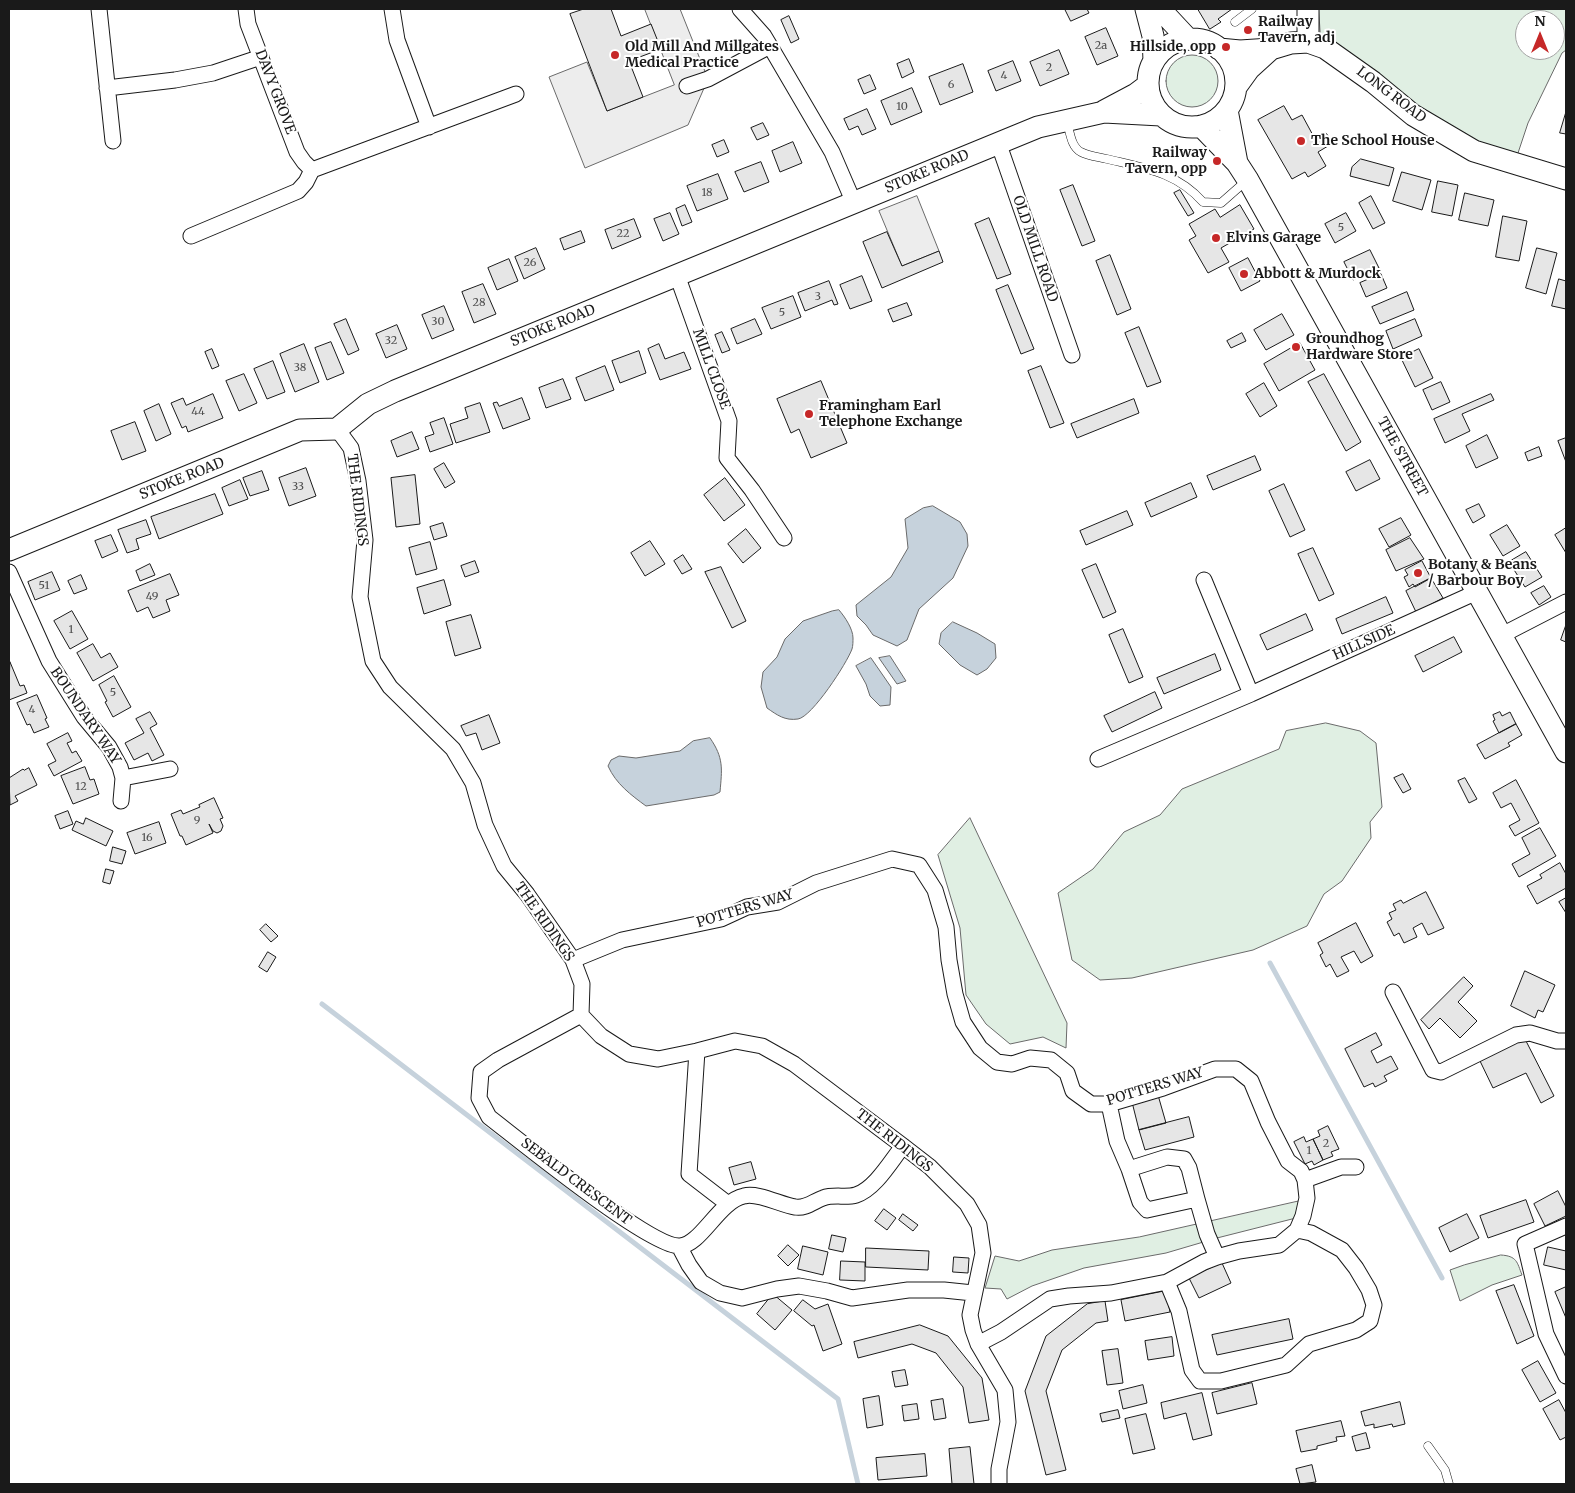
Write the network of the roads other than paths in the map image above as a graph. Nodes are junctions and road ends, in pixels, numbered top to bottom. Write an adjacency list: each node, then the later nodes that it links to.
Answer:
1 (99, 9): 20 (street)
2 (246, 9): 15 (street, DAVY GROVE)
3 (392, 9): 26 (street)
4 (740, 9): 12 (street)
5 (1146, 9): 16 (street)
6 (1160, 9): 10 (street)
7 (1252, 9): 9 (lane)
8 (1308, 9): 11 (street)
9 (1235, 22)
10 (1188, 39): 13 (street); 16 (street)
11 (1308, 42): 14 (street); 32 (street, LONG ROAD)
12 (770, 46): 18 (street); 33 (street)
13 (1219, 49): 14 (street); 19 (street)
14 (1271, 49): 19 (street)
15 (261, 57): 20 (street); 30 (street, DAVY GROVE)
16 (1154, 61): 17 (street)
17 (1148, 85): 23 (street, STOKE ROAD); 24 (street)
18 (687, 86)
19 (1236, 87): 22 (street)
20 (107, 88): 28 (street)
21 (516, 94): 26 (street)
22 (1227, 110): 27 (street); 31 (street, THE STREET)
23 (1104, 112): 24 (street, STOKE ROAD); 25 (street, STOKE ROAD)
24 (1161, 115): 27 (street)
25 (1066, 119): 29 (street, STOKE ROAD); 31 (lane)
26 (429, 126): 30 (street)
27 (1201, 126): 31 (street, THE STREET)
28 (113, 141)
29 (998, 142): 33 (street, STOKE ROAD); 36 (street, OLD MILL ROAD)
30 (312, 170): 34 (street)
31 (1242, 172): 42 (street, THE STREET)
32 (1566, 179)
33 (854, 203): 35 (street, STOKE ROAD)
34 (190, 236)
35 (677, 275): 37 (street, STOKE ROAD); 38 (street, MILL CLOSE)
36 (1072, 355)
37 (337, 429): 39 (street, STOKE ROAD); 51 (street, THE RIDINGS)
38 (784, 538)
39 (9, 550)
40 (9, 572): 49 (street, BOUNDARY WAY)
41 (1204, 580): 45 (street)
42 (1477, 592): 44 (street, THE STREET); 45 (street, HILLSIDE)
43 (1566, 602): 44 (street)
44 (1502, 635): 46 (street, THE STREET)
45 (1251, 694): 47 (street, HILLSIDE)
46 (1566, 752)
47 (1098, 759)
48 (170, 769): 49 (street, BOUNDARY WAY)
49 (123, 778): 50 (street, BOUNDARY WAY)
50 (121, 801)
51 (573, 960): 53 (street, THE RIDINGS); 56 (street, POTTERS WAY)
52 (1393, 992): 54 (street)
53 (581, 1015): 55 (street, THE RIDINGS); 65 (street, SEBALD CRESCENT)
54 (1566, 1041)
55 (697, 1051): 57 (street, THE RIDINGS); 62 (street)
56 (1109, 1104): 59 (street); 60 (street, POTTERS WAY)
57 (903, 1146): 62 (street); 68 (street, THE RIDINGS)
58 (1356, 1167): 60 (street)
59 (1129, 1168): 61 (street); 61 (street)
60 (1305, 1180): 64 (street)
61 (1197, 1198): 66 (street)
62 (728, 1204): 65 (street)
63 (1566, 1226): 70 (street)
64 (1297, 1230): 66 (street); 67 (street)
65 (679, 1246): 68 (street)
66 (1217, 1257): 67 (street)
67 (1167, 1282): 69 (street)
68 (974, 1293): 69 (street, THE RIDINGS)
69 (978, 1344): 73 (street, THE RIDINGS)
70 (1562, 1359): 71 (street)
71 (1566, 1376)
72 (1428, 1446): 74 (lane)
73 (999, 1484)
74 (1449, 1484)

